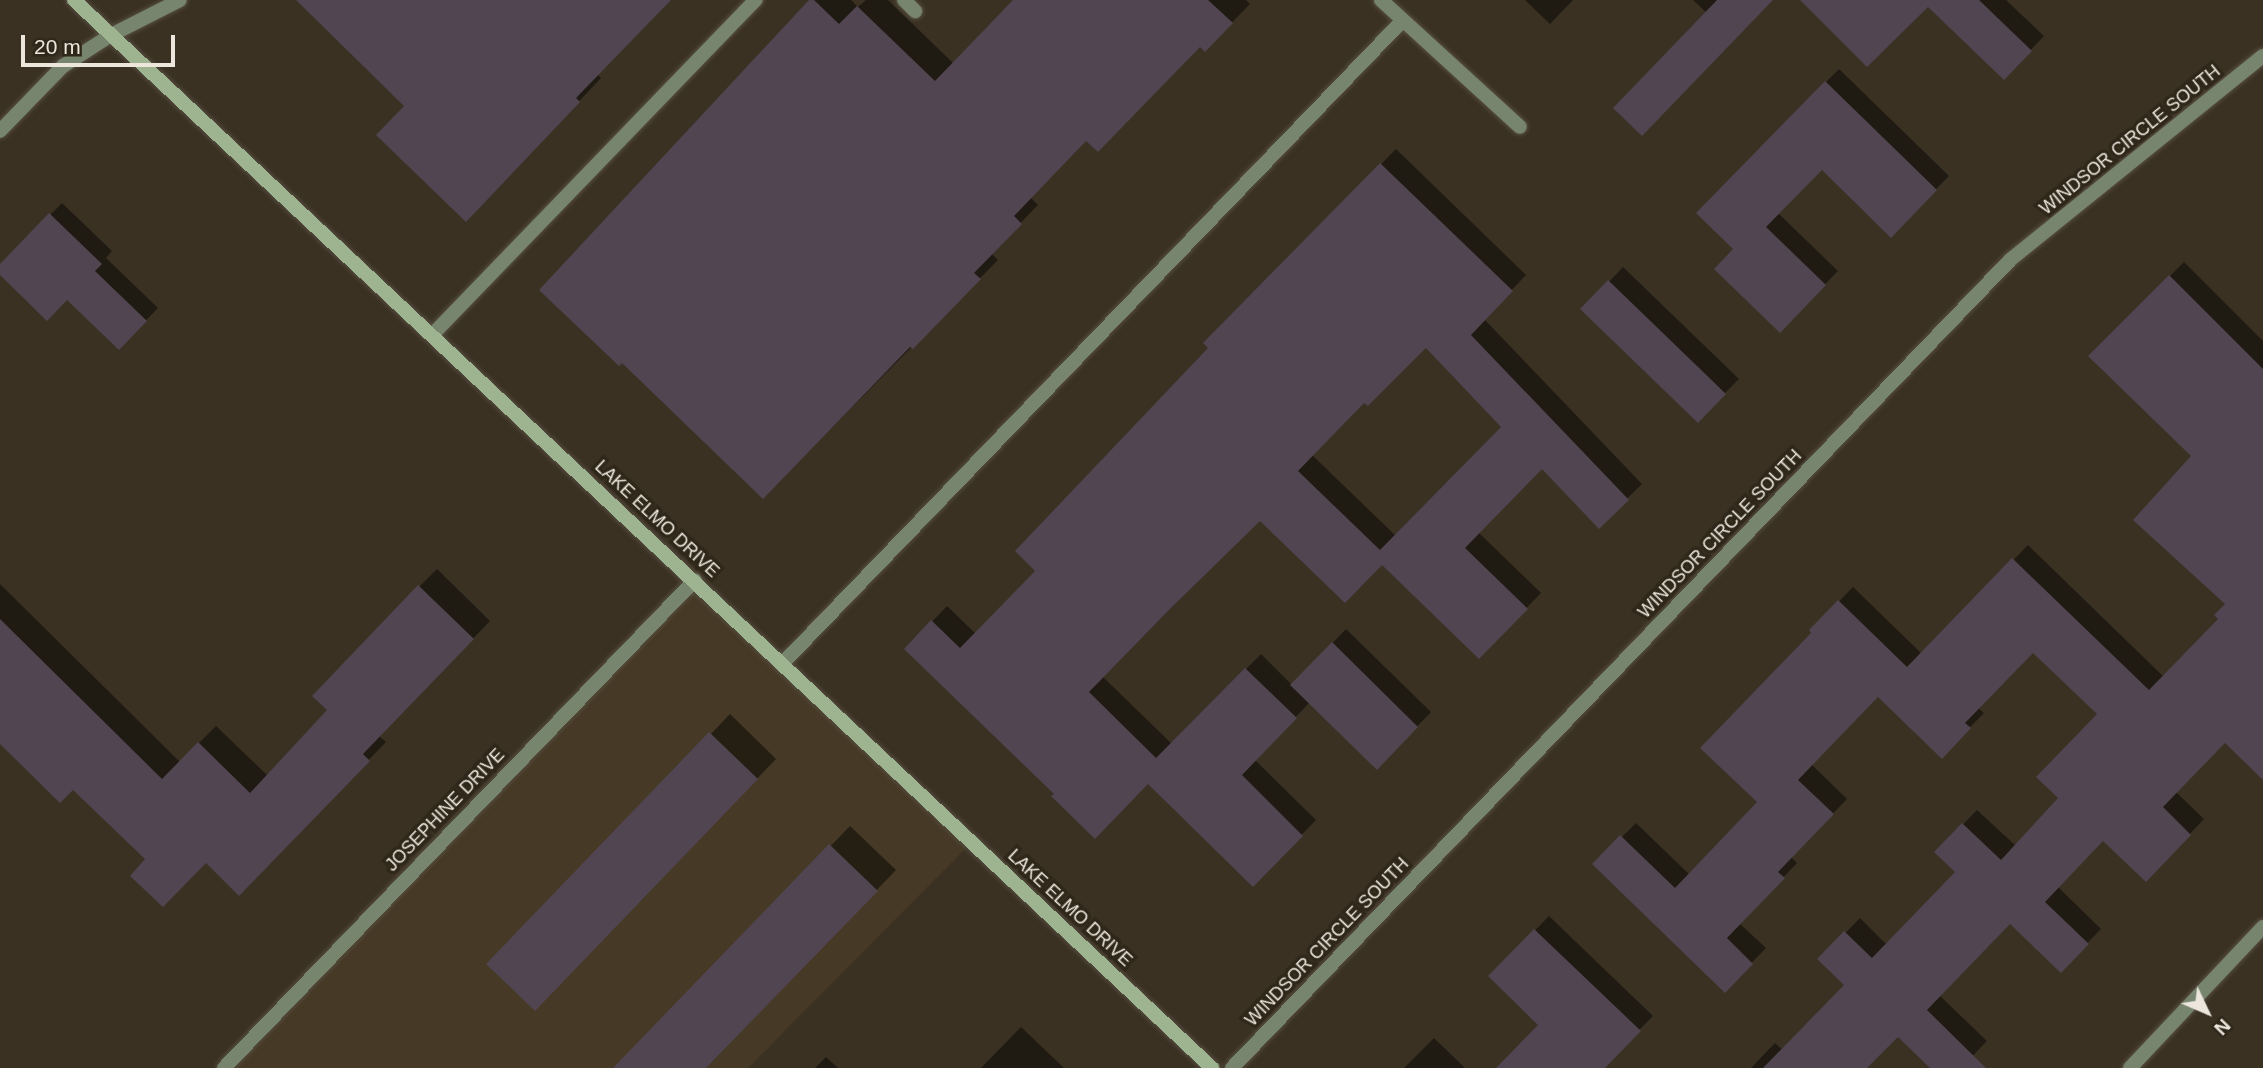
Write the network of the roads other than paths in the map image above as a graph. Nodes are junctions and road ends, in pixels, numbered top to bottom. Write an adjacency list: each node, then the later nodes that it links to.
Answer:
1 (74, 0): 8 (main road, LAKE ELMO DRIVE)
2 (180, 0): 8 (street)
3 (756, 0): 12 (street)
4 (904, 0): 6 (street)
5 (1381, 0): 7 (street)
6 (915, 11)
7 (1403, 20): 10 (street); 14 (street)
8 (111, 35): 11 (street); 12 (main road, LAKE ELMO DRIVE)
9 (2263, 56): 18 (street, WINDSOR CIRCLE SOUTH)
10 (1520, 127)
11 (0, 131)
12 (432, 335): 13 (main road, LAKE ELMO DRIVE)
13 (695, 580): 14 (main road, LAKE ELMO DRIVE); 16 (street, JOSEPHINE DRIVE)
14 (782, 663): 17 (main road, LAKE ELMO DRIVE)
15 (2263, 927): 19 (street)
16 (224, 1068)
17 (1212, 1068)
18 (1232, 1068)
19 (2130, 1068)

